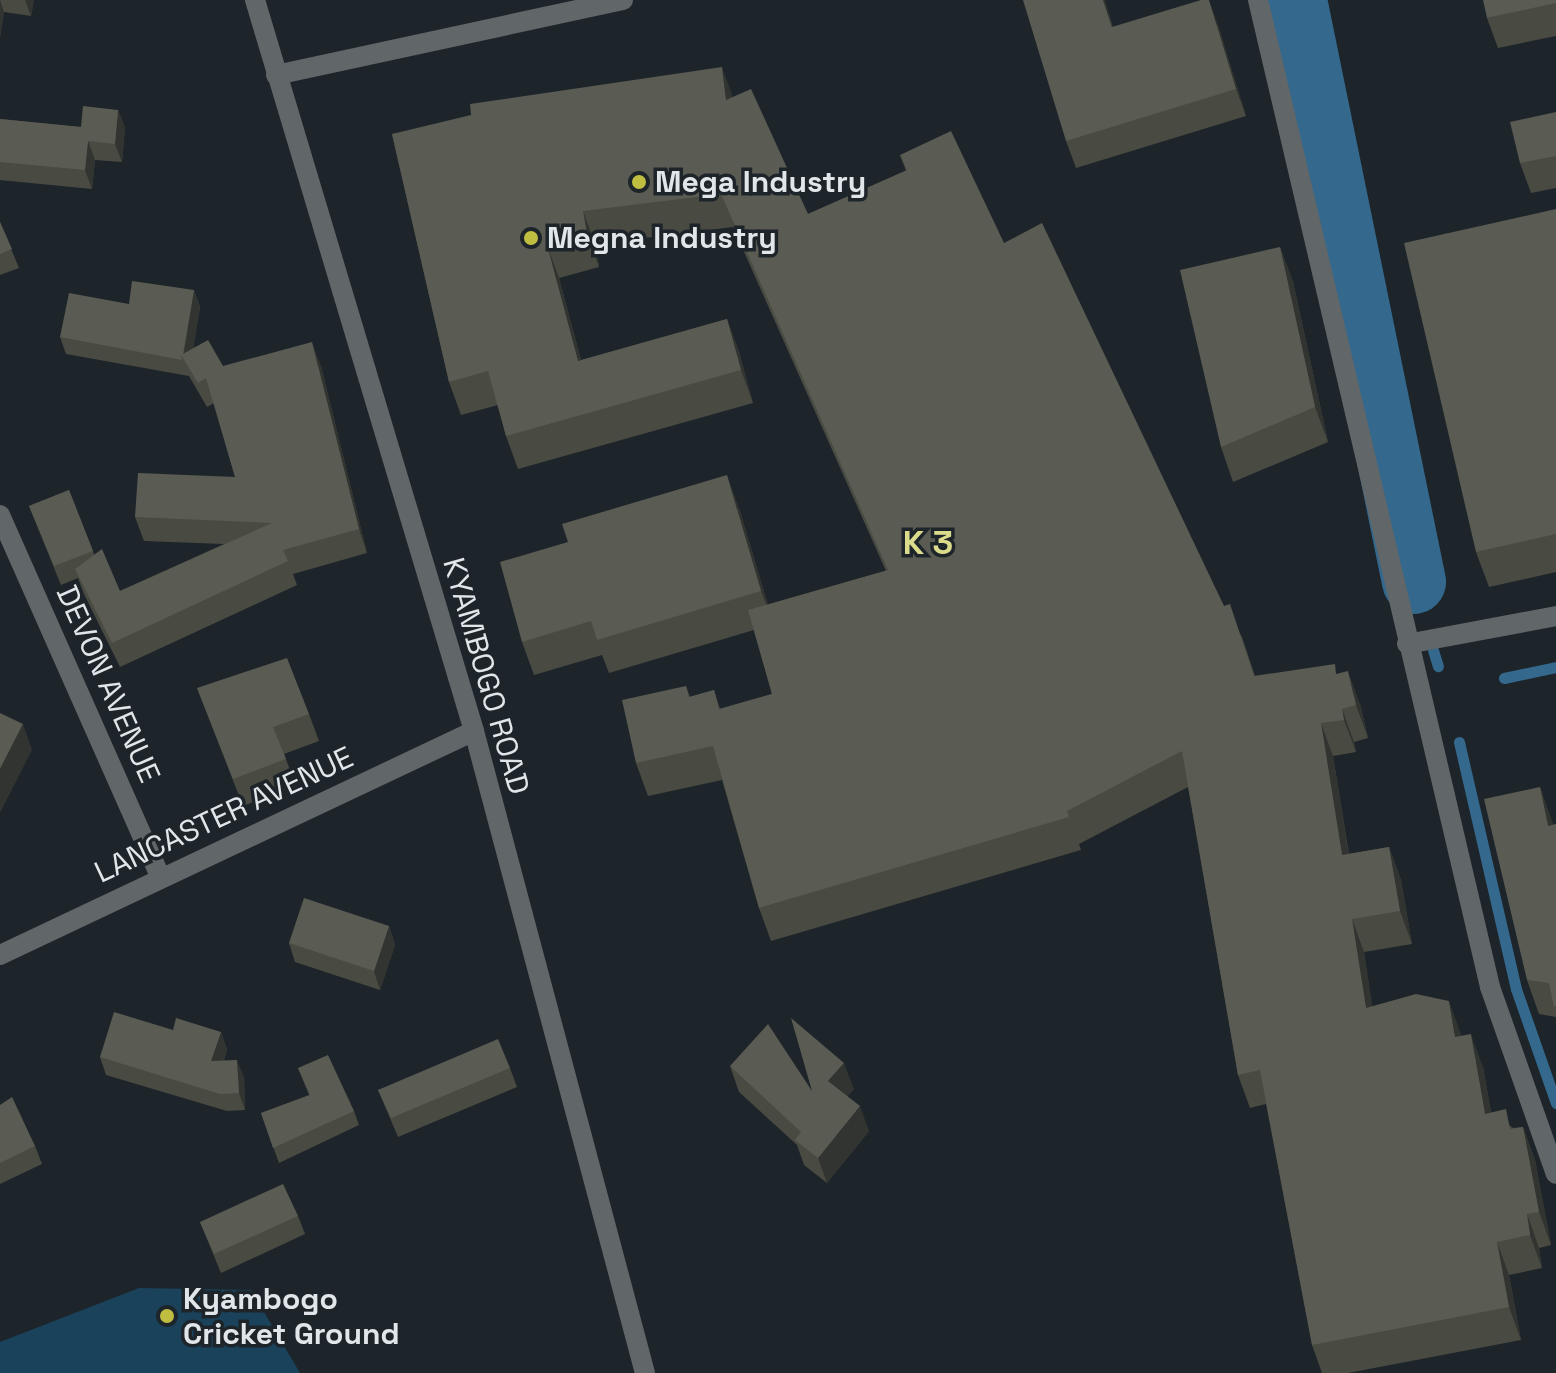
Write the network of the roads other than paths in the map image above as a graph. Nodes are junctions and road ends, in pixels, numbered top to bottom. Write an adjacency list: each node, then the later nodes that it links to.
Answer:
1 (255, 0): 4 (street, KYAMBOGO ROAD)
2 (623, 0): 4 (street)
3 (1258, 0): 7 (street)
4 (276, 75): 8 (street, KYAMBOGO ROAD)
5 (0, 515): 9 (street, DEVON AVENUE)
6 (1556, 616): 7 (street)
7 (1407, 644): 11 (street)
8 (474, 731): 9 (street, LANCASTER AVENUE); 12 (street, KYAMBOGO ROAD)
9 (161, 878): 10 (street, LANCASTER AVENUE)
10 (0, 955)
11 (1556, 1174)
12 (645, 1373)

